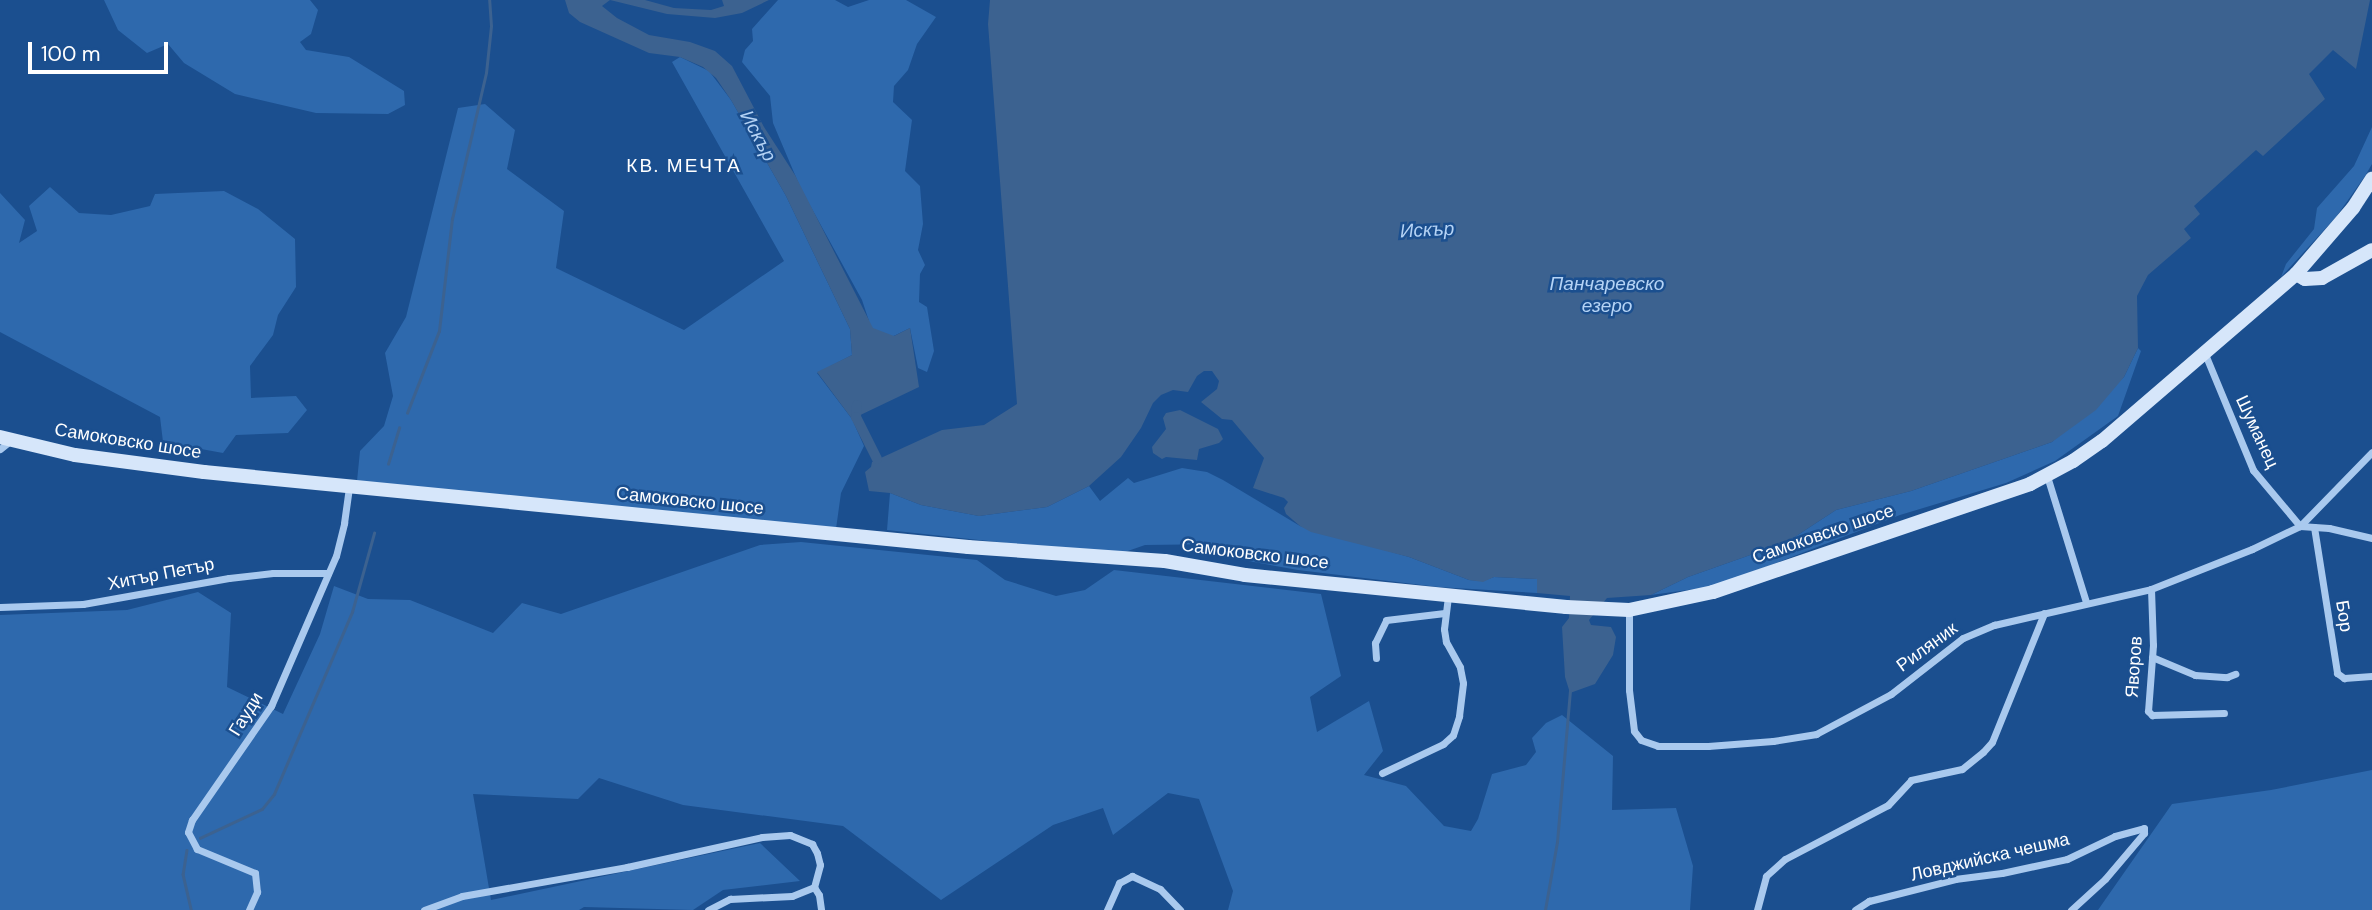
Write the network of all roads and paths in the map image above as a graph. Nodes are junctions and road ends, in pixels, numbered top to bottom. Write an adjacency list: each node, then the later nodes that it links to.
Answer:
1 (2372, 179): 3 (main road, Самоковско шосе)
2 (2372, 250): 3 (main road)
3 (2296, 274): 4 (main road, Самоковско шосе)
4 (2204, 352): 8 (main road, Самоковско шосе); 10 (street, Шуманец)
5 (6, 438): 6 (street); 9 (main road, Самоковско шосе)
6 (0, 449)
7 (2372, 452): 10 (street, Риляник)
8 (2047, 476): 16 (street); 18 (main road, Самоковско шосе)
9 (349, 487): 13 (street, Гауди); 15 (main road, Самоковско шосе)
10 (2300, 526): 11 (street); 14 (street, Риляник)
11 (2314, 527): 12 (street); 24 (street, Бор)
12 (2372, 538)
13 (328, 573): 17 (street, Хитър Петър); 28 (street, Гауди)
14 (2151, 589): 16 (street, Риляник); 21 (street, Яворов)
15 (1449, 594): 18 (main road, Самоковско шосе); 20 (street)
16 (2087, 602): 19 (street, Риляник)
17 (0, 607)
18 (1629, 610): 19 (street, Риляник)
19 (2044, 612): 34 (street)
20 (1445, 613): 22 (street); 26 (street)
21 (2152, 657): 23 (street); 25 (street, Яворов)
22 (1376, 658)
23 (2235, 674)
24 (2372, 676)
25 (2224, 713)
26 (1382, 773)
27 (814, 887): 29 (street); 30 (street); 31 (street)
28 (250, 910)
29 (424, 910)
30 (708, 910)
31 (821, 910)
32 (1107, 910): 33 (street)
33 (1180, 910)
34 (1757, 910)
35 (1855, 910): 36 (street, Ловджийска чешма)
36 (2071, 910)

